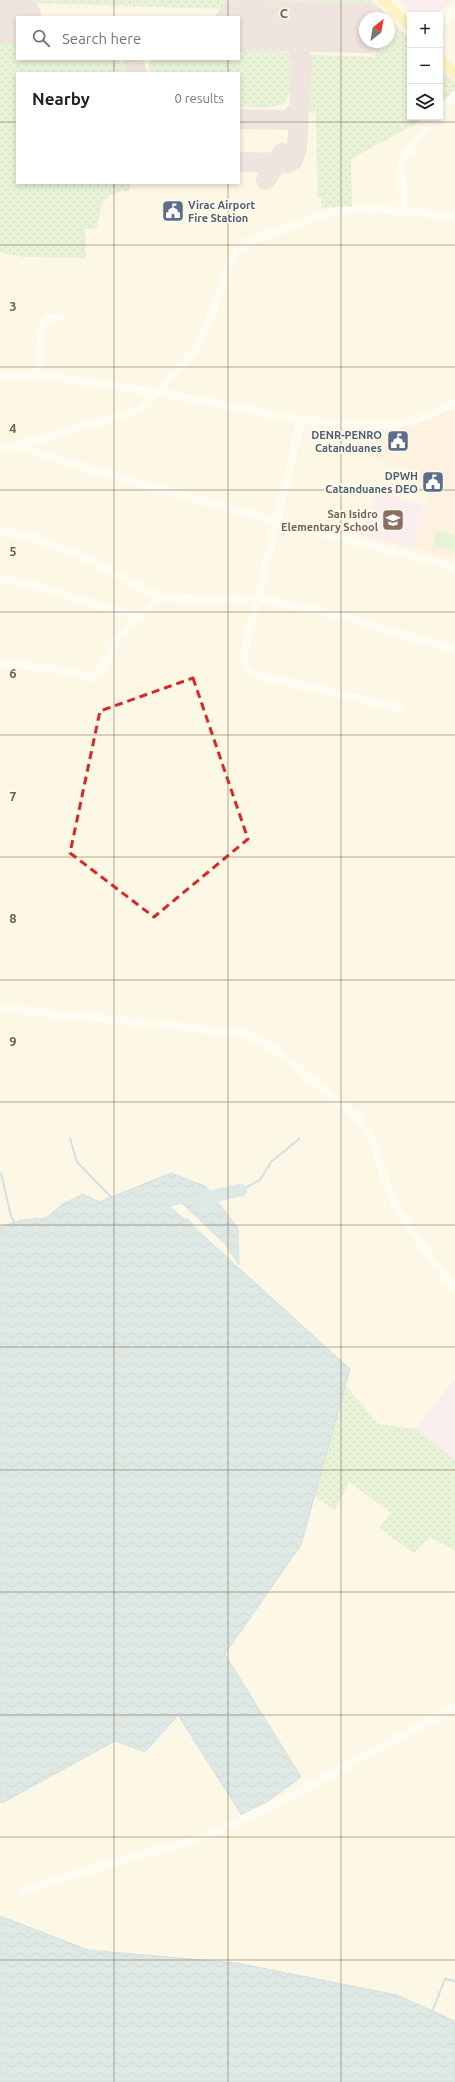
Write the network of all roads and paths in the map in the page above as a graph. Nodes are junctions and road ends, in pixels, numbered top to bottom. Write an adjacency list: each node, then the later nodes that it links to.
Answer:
1 (382, 0): 4 (main road)
2 (455, 8): 3 (street)
3 (443, 21)
4 (407, 24)
5 (443, 61): 6 (main road)
6 (455, 74)
7 (455, 95): 8 (street)
8 (443, 108)
9 (433, 120): 10 (street)
10 (403, 213): 11 (street); 15 (street)
11 (455, 215)
12 (62, 317): 14 (street)
13 (0, 375): 14 (street)
14 (38, 376): 15 (street)
15 (157, 392): 17 (street); 18 (street)
16 (454, 405): 17 (street)
17 (301, 420): 20 (street)
18 (19, 446): 19 (street); 20 (street)
19 (0, 450)
20 (276, 521): 22 (street); 25 (street)
21 (0, 532): 24 (street)
22 (455, 567)
23 (0, 581): 26 (street)
24 (160, 596): 25 (street); 26 (street)
25 (258, 599): 27 (street); 29 (street)
26 (140, 618): 28 (street)
27 (455, 648)
28 (0, 664)
29 (401, 708)
30 (0, 1008): 31 (street)
31 (455, 1288)
32 (455, 1707): 33 (street)
33 (23, 1892)

